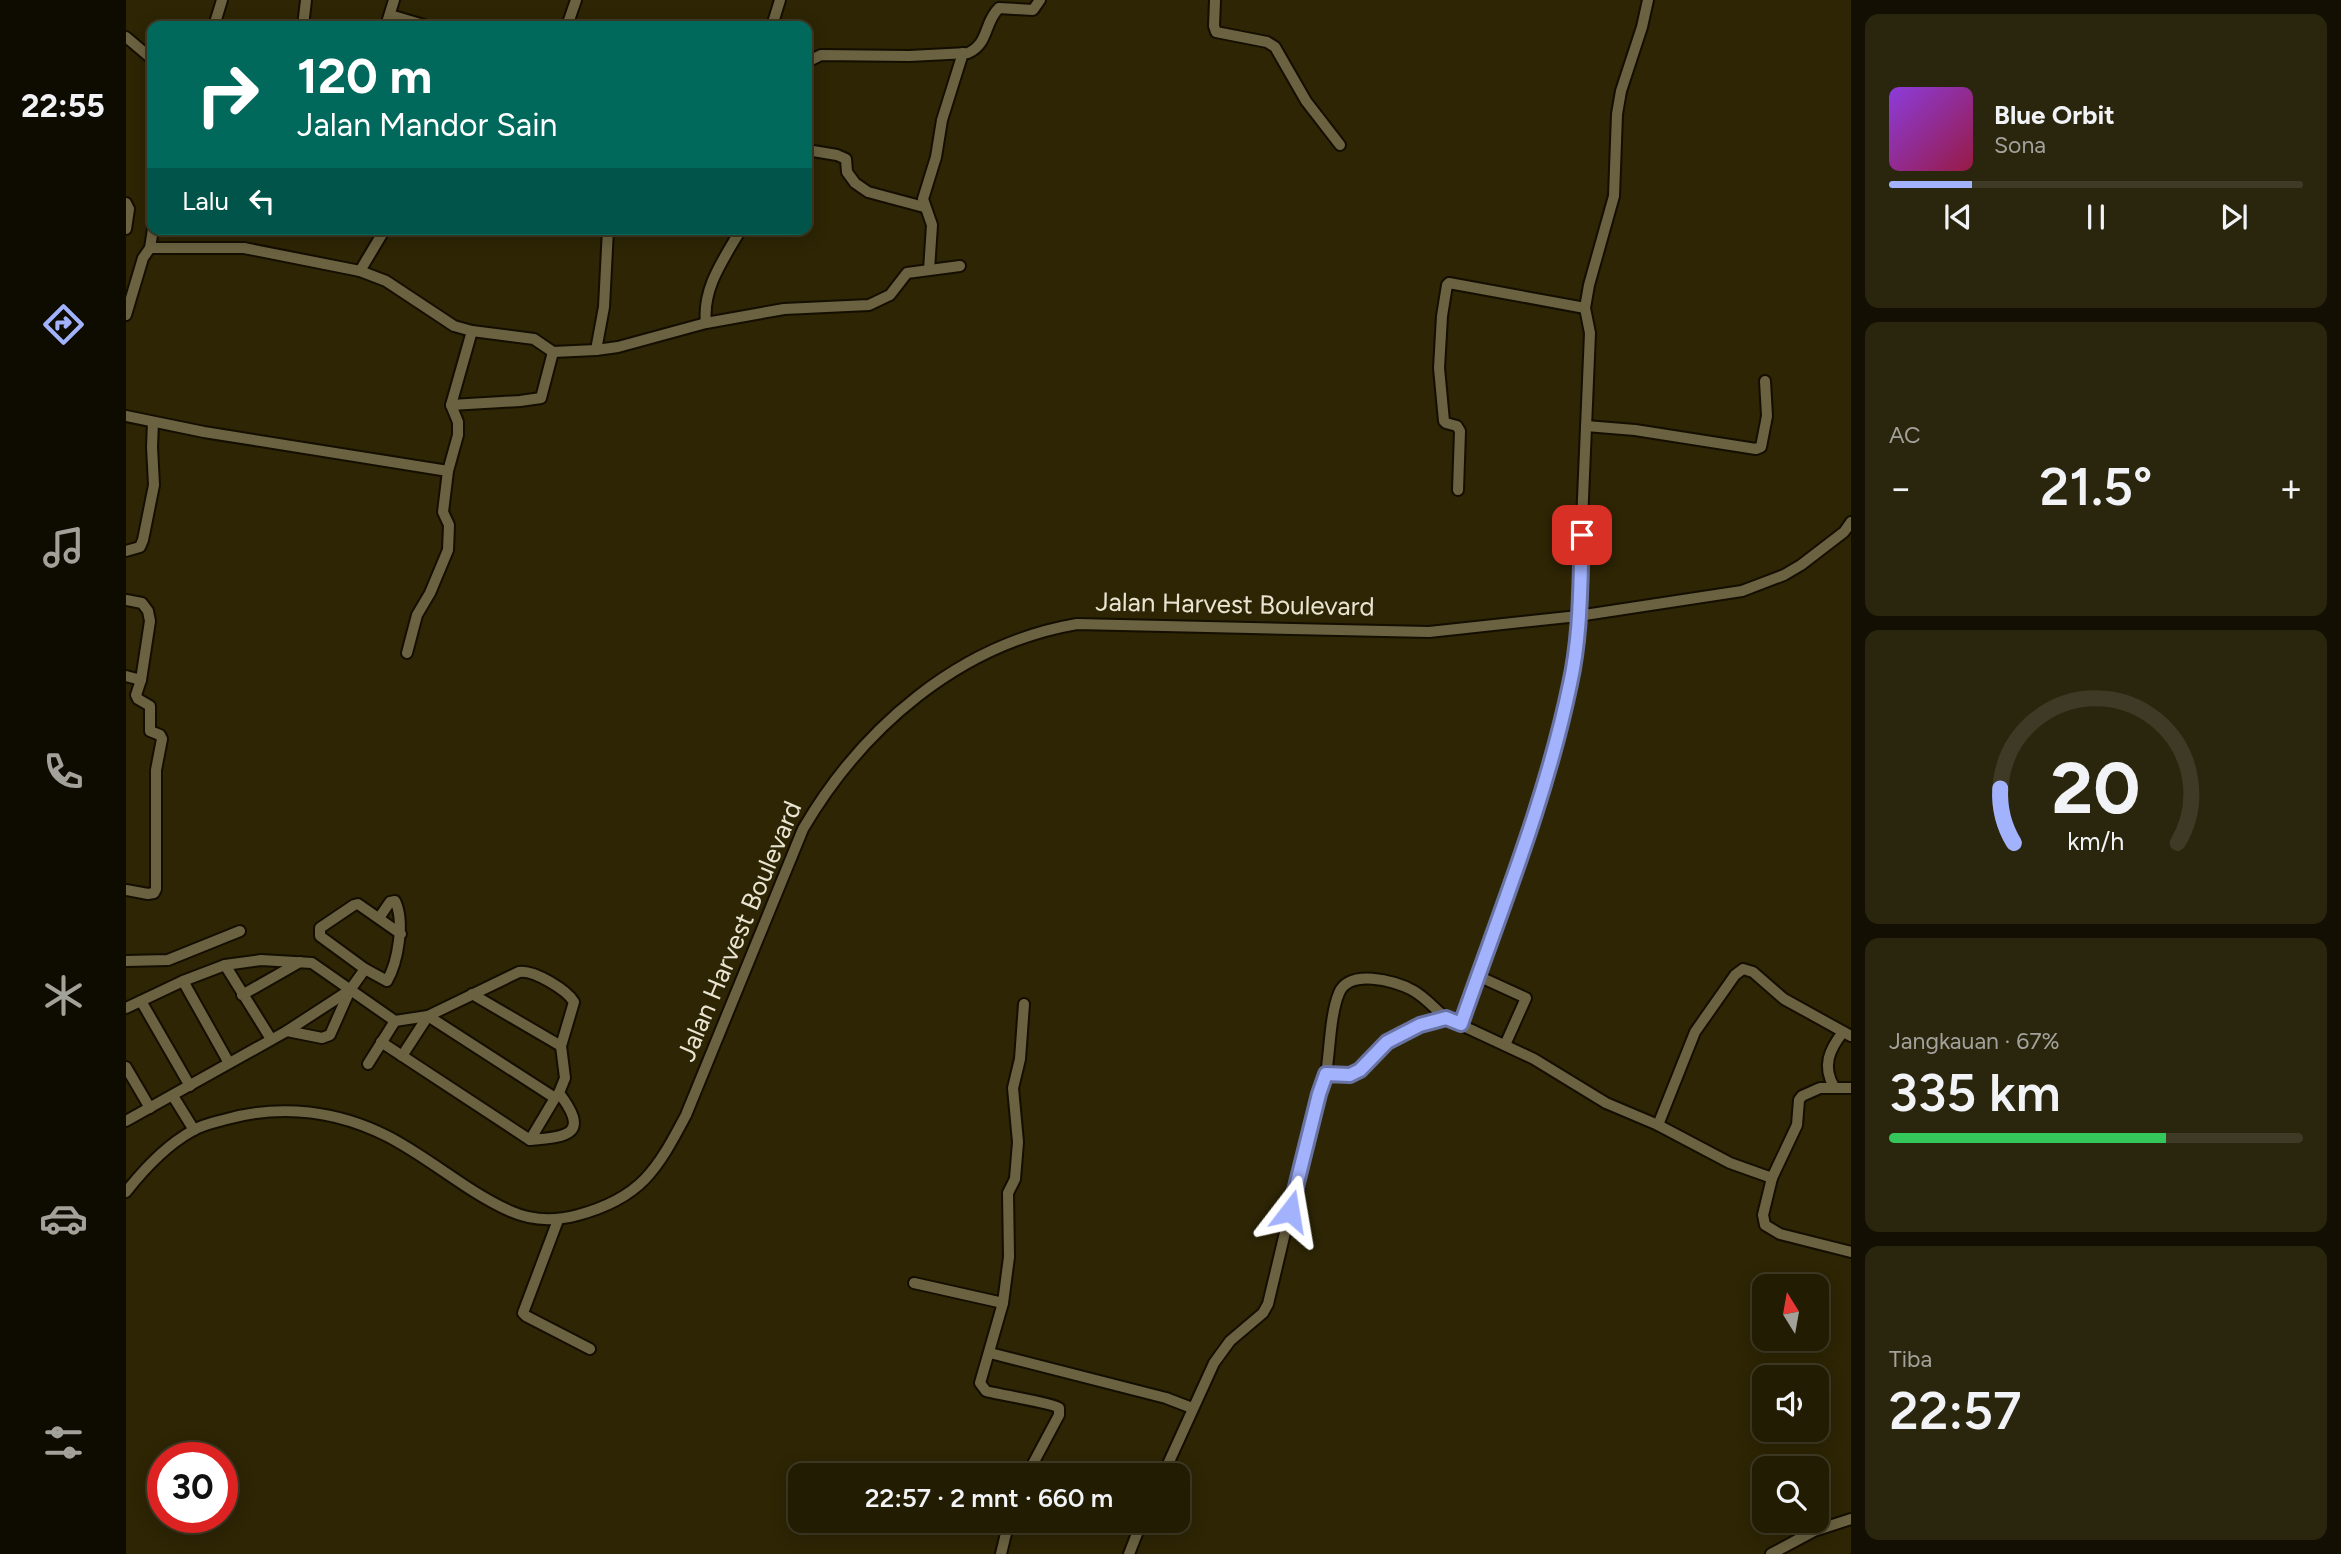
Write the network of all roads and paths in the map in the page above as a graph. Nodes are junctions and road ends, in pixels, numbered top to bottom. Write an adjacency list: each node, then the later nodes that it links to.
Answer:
1 (222, 0): 10 (street)
2 (306, 0): 11 (street)
3 (394, 0): 9 (street)
4 (576, 0): 14 (street)
5 (779, 0): 15 (street)
6 (1040, 0): 17 (street)
7 (1215, 0): 20 (street)
8 (1648, 0): 33 (street)
9 (390, 15): 12 (street); 13 (street)
10 (216, 21)
11 (304, 21)
12 (388, 21)
13 (410, 21)
14 (569, 21)
15 (773, 21)
16 (126, 37): 18 (street)
17 (963, 53): 19 (street); 23 (street)
18 (147, 55)
19 (812, 60)
20 (1340, 145)
21 (812, 151): 23 (street)
22 (126, 203): 24 (street)
23 (924, 206): 31 (street)
24 (126, 229)
25 (152, 235): 29 (street)
26 (381, 235): 32 (street)
27 (608, 235): 37 (street)
28 (738, 235): 35 (street)
29 (150, 248): 32 (street); 34 (street)
30 (960, 266): 31 (street)
31 (929, 270): 35 (street)
32 (360, 271): 36 (street)
33 (1585, 308): 43 (street); 45 (street)
34 (126, 315)
35 (706, 323): 37 (street)
36 (472, 331): 38 (street); 40 (street)
37 (596, 350): 38 (street)
38 (552, 352): 40 (street)
39 (1765, 381): 43 (street)
40 (451, 405): 44 (street)
41 (126, 416): 42 (street)
42 (153, 422): 44 (street); 47 (street)
43 (1586, 426): 49 (street)
44 (448, 471): 50 (street)
45 (1458, 490)
46 (1851, 522): 49 (street, Jalan Harvest Boulevard)
47 (126, 551)
48 (126, 600): 52 (street)
49 (1578, 616): 60 (street); 95 (street, Jalan Harvest Boulevard)
50 (407, 653)
51 (126, 676): 52 (street)
52 (141, 680): 53 (street)
53 (126, 890)
54 (379, 918): 56 (street); 56 (street); 61 (street)
55 (240, 931): 57 (street)
56 (401, 934): 61 (street)
57 (126, 961)
58 (300, 962): 59 (street); 61 (street); 64 (street)
59 (225, 965): 62 (street); 64 (street)
60 (1478, 976): 71 (street); 76 (street)
61 (358, 979): 70 (street); 72 (street); 72 (street)
62 (183, 981): 65 (street); 79 (street)
63 (472, 994): 68 (street); 77 (street); 77 (street)
64 (242, 995): 74 (street)
65 (141, 1001): 67 (street); 83 (street)
66 (1024, 1004): 98 (street)
67 (126, 1008)
68 (428, 1016): 70 (street); 78 (street); 87 (street)
69 (1446, 1018): 71 (street); 82 (street); 82 (street)
70 (395, 1021): 75 (street)
71 (1461, 1024): 76 (street)
72 (287, 1031): 74 (street)
73 (1847, 1034): 84 (street); 90 (street)
74 (271, 1040): 79 (street)
75 (381, 1042): 78 (street); 80 (street)
76 (1505, 1045): 90 (street)
77 (561, 1046): 87 (street)
78 (402, 1056): 92 (street)
79 (229, 1063): 83 (street)
80 (368, 1063)
81 (126, 1067): 88 (street)
82 (1326, 1074): 101 (street)
83 (190, 1086): 86 (street)
84 (1834, 1087): 85 (street); 93 (street)
85 (1851, 1088)
86 (173, 1096): 88 (street); 91 (street)
87 (557, 1096): 92 (street); 92 (street)
88 (150, 1108): 89 (street)
89 (126, 1121)
90 (1658, 1125): 93 (street)
91 (194, 1130): 94 (street, Jalan Harvest Boulevard); 95 (street, Jalan Harvest Boulevard)
92 (530, 1140)
93 (1772, 1178): 96 (street)
94 (126, 1192)
95 (558, 1220): 99 (street)
96 (1851, 1252)
97 (914, 1283): 98 (street)
98 (1003, 1303): 100 (street)
99 (590, 1349)
100 (990, 1353): 101 (street); 102 (street)
101 (1192, 1408): 103 (street)
102 (1033, 1463)
103 (1168, 1463)
104 (1851, 1519): 109 (street)
105 (1006, 1533): 107 (street)
106 (1137, 1533): 108 (street)
107 (1001, 1554)
108 (1129, 1554)
109 (1771, 1554)

